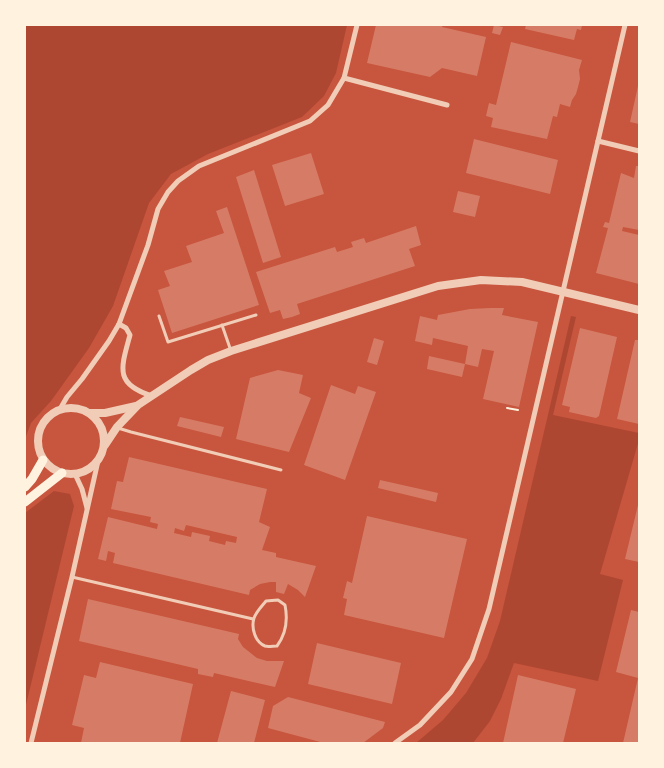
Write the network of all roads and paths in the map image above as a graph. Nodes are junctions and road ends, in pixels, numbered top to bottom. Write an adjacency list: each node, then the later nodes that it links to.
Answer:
1 (357, 25): 3 (street)
2 (625, 25): 5 (street)
3 (344, 78): 4 (street); 11 (street)
4 (447, 105)
5 (598, 141): 6 (street); 7 (street)
6 (639, 151)
7 (563, 292): 8 (street); 13 (street); 33 (street)
8 (639, 310)
9 (256, 315): 12 (lane)
10 (159, 316): 12 (lane)
11 (119, 324): 14 (street); 17 (street)
12 (222, 326): 13 (lane)
13 (231, 351): 14 (street)
14 (152, 396): 15 (street)
15 (138, 405): 19 (street); 20 (street)
16 (507, 408): 18 (path)
17 (60, 409): 19 (street); 22 (street)
18 (518, 410)
19 (90, 414): 21 (street)
20 (117, 427): 21 (street); 24 (lane)
21 (104, 445): 23 (street)
22 (43, 460): 25 (street); 27 (main road)
23 (98, 461): 26 (street); 29 (street)
24 (281, 470)
25 (62, 473): 26 (street); 28 (main road)
26 (75, 474): 29 (street)
27 (25, 487)
28 (25, 502)
29 (88, 509): 30 (street)
30 (72, 577): 31 (lane); 32 (street)
31 (254, 619): 31 (lane)
32 (31, 743)
33 (394, 743)

